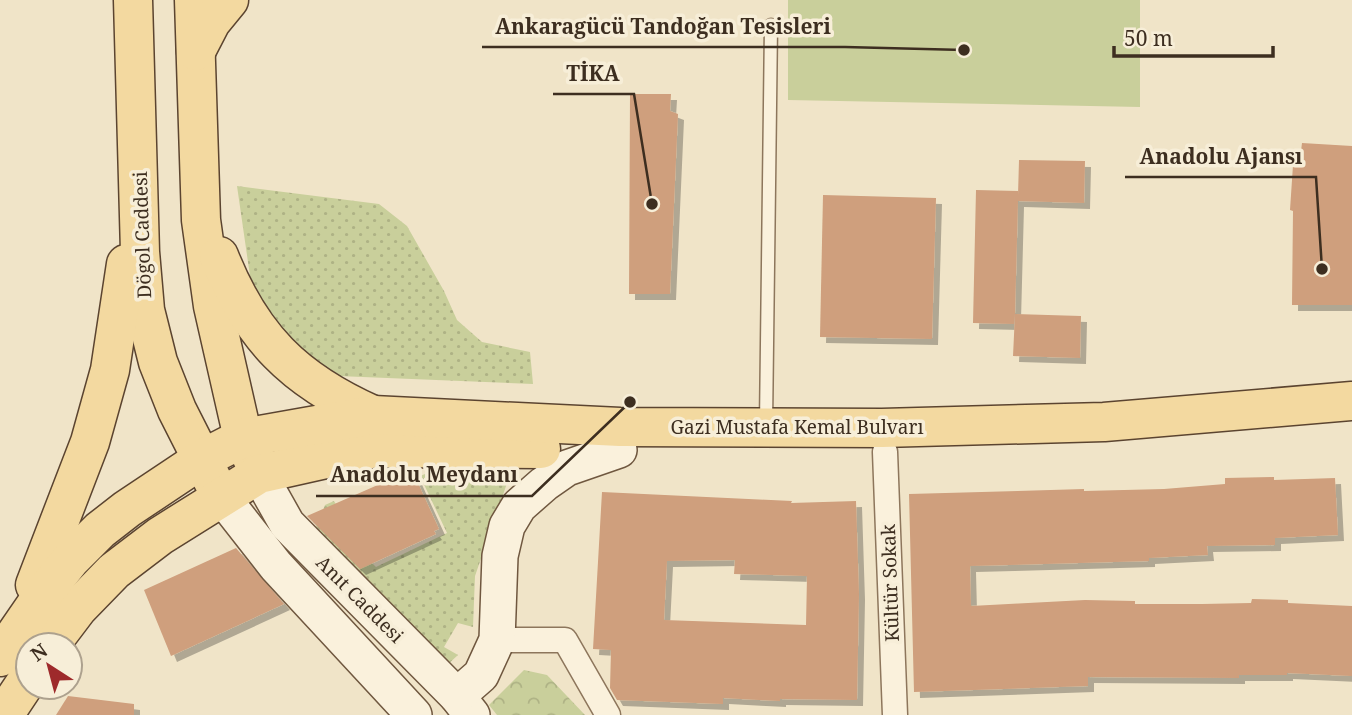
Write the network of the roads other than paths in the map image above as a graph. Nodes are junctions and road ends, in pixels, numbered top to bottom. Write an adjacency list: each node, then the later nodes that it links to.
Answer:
1 (108, 0): 7 (main road)
2 (133, 0): 7 (main road, Dögol Caddesi)
3 (194, 0): 6 (main road)
4 (229, 0): 6 (main road)
5 (771, 25): 13 (lane)
6 (196, 51): 9 (main road)
7 (133, 62): 8 (main road, Dögol Caddesi)
8 (140, 180): 17 (main road, Dögol Caddesi); 22 (main road)
9 (201, 220): 11 (main road); 14 (main road)
10 (1352, 401): 13 (main road, Gazi Mustafa Kemal Bulvarı)
11 (373, 415): 13 (main road, Gazi Mustafa Kemal Bulvarı); 14 (main road, Gazi Mustafa Kemal Bulvarı)
12 (1352, 427): 16 (main road, Gazi Mustafa Kemal Bulvarı)
13 (766, 428)
14 (243, 438): 17 (main road); 18 (main road)
15 (619, 450): 16 (main road, Gazi Mustafa Kemal Bulvarı); 18 (main road, Gazi Mustafa Kemal Bulvarı); 21 (main road)
16 (885, 452): 28 (street, Kültür Sokak)
17 (202, 459): 19 (main road, Dögol Caddesi); 22 (main road)
18 (259, 474): 19 (main road); 24 (main road, Anıt Caddesi)
19 (222, 497): 20 (main road); 26 (main road, Anıt Caddesi)
20 (61, 631)
21 (496, 640): 24 (main road); 27 (street)
22 (7, 646)
23 (14, 700): 25 (main road)
24 (465, 706)
25 (4, 715)
26 (414, 715)
27 (608, 715)
28 (895, 715)

